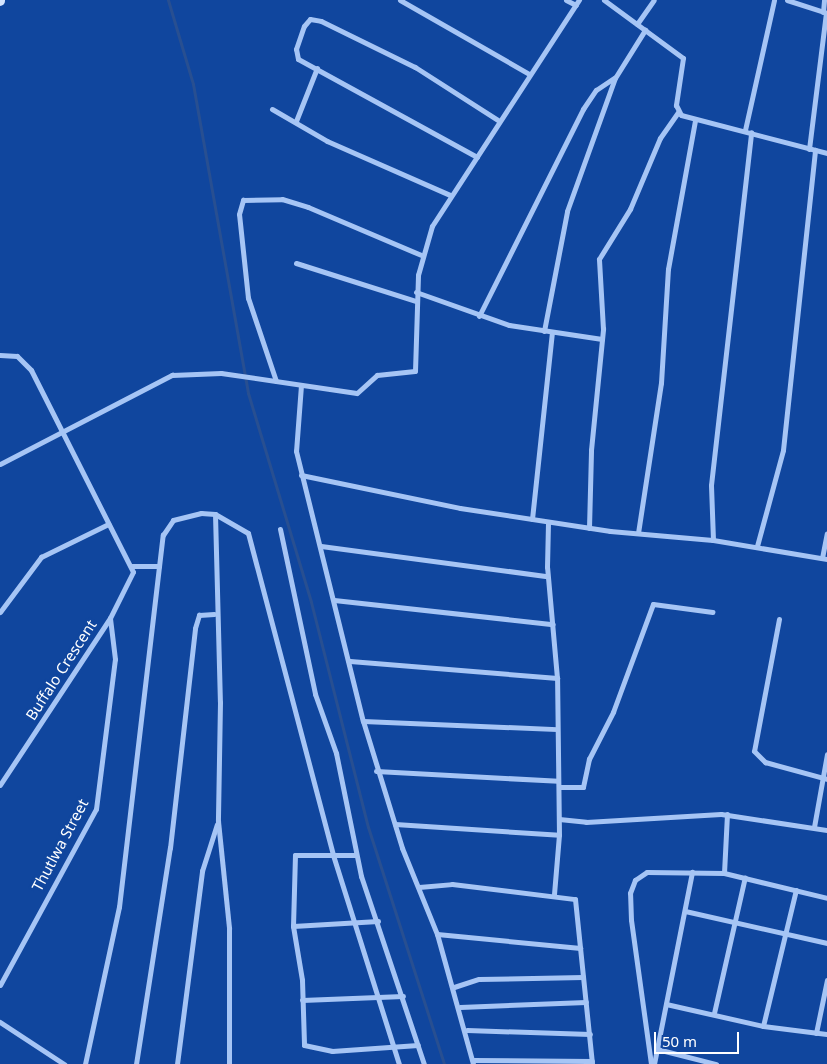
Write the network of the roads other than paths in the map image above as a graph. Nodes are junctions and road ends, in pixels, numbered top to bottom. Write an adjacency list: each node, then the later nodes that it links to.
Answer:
1 (400, 0): 13 (street)
2 (566, 0): 8 (street)
3 (604, 0): 10 (street)
4 (654, 0): 10 (street)
5 (774, 0): 20 (street)
6 (787, 0): 9 (street)
7 (824, 0): 9 (street)
8 (577, 2): 13 (street)
9 (825, 13): 22 (street)
10 (637, 24): 11 (street)
11 (645, 30): 14 (street); 16 (street)
12 (317, 68): 17 (street); 19 (street); 24 (street)
13 (529, 74): 17 (street)
14 (615, 78): 30 (street); 31 (street)
15 (272, 109): 19 (street)
16 (678, 112): 18 (street); 33 (street)
17 (498, 120): 24 (street)
18 (695, 120): 20 (street); 46 (street)
19 (296, 121): 25 (street)
20 (744, 130): 21 (street)
21 (751, 132): 22 (street); 48 (street)
22 (812, 149): 23 (street); 50 (street)
23 (827, 154)
24 (476, 156): 25 (street)
25 (450, 195): 26 (street)
26 (421, 256): 28 (street); 35 (street)
27 (296, 263): 29 (street)
28 (416, 292): 29 (street); 30 (street)
29 (416, 301): 36 (street)
30 (479, 316): 31 (street)
31 (544, 331): 32 (street)
32 (552, 332): 33 (street); 41 (street)
33 (602, 339): 44 (street)
34 (0, 355): 37 (street)
35 (276, 381): 36 (street); 37 (street)
36 (302, 385): 39 (street)
37 (62, 431): 38 (street); 43 (street)
38 (0, 464)
39 (302, 475): 41 (street); 49 (street)
40 (215, 514): 53 (street); 58 (street); 78 (street)
41 (532, 519): 42 (street)
42 (548, 522): 44 (street); 54 (street)
43 (108, 524): 52 (street); 56 (street)
44 (589, 528): 46 (street)
45 (280, 529): 79 (street)
46 (638, 533): 48 (street)
47 (827, 533): 51 (street)
48 (713, 540): 50 (street)
49 (321, 546): 54 (street); 55 (street)
50 (757, 546): 51 (street)
51 (825, 559)
52 (132, 566): 53 (street); 59 (street, Buffalo Crescent)
53 (159, 566): 119 (street)
54 (547, 576): 61 (street)
55 (334, 600): 61 (street); 62 (street)
56 (0, 612)
57 (712, 612): 69 (street)
58 (214, 614): 73 (street); 120 (street)
59 (110, 618): 70 (street, Buffalo Crescent); 98 (street, Thutlwa Street)
60 (779, 620): 68 (street)
61 (554, 624): 63 (street)
62 (350, 661): 63 (street); 64 (street)
63 (557, 678): 65 (street)
64 (363, 721): 65 (street); 67 (street)
65 (557, 729): 69 (street)
66 (827, 754): 68 (street)
67 (376, 771): 69 (street); 74 (street)
68 (825, 779): 75 (street)
69 (558, 784): 72 (street)
70 (0, 785)
71 (727, 814): 72 (street); 75 (street); 81 (street)
72 (559, 819): 77 (street)
73 (218, 821): 121 (street); 122 (street)
74 (395, 824): 77 (street); 83 (street)
75 (814, 827): 76 (street)
76 (827, 830)
77 (559, 835): 85 (street)
78 (333, 854): 79 (street); 90 (street); 91 (street)
79 (356, 855): 88 (street)
80 (692, 872): 81 (street); 87 (street); 125 (street)
81 (724, 873): 82 (street)
82 (745, 878): 84 (street); 89 (street)
83 (419, 886): 85 (street); 92 (street)
84 (796, 890): 86 (street); 93 (street)
85 (554, 894): 95 (street)
86 (827, 899)
87 (685, 911): 89 (street); 104 (street)
88 (378, 921): 90 (street); 100 (street)
89 (735, 924): 93 (street); 106 (street)
90 (354, 925): 91 (street); 101 (street)
91 (293, 926): 102 (street)
92 (437, 934): 95 (street); 99 (street)
93 (785, 936): 94 (street); 108 (street)
94 (827, 943)
95 (580, 948): 96 (street)
96 (583, 977): 99 (street); 103 (street)
97 (827, 980): 110 (street)
98 (0, 985)
99 (454, 987): 105 (street)
100 (403, 996): 101 (street); 113 (street)
101 (377, 997): 102 (street); 114 (street)
102 (302, 1000): 114 (street)
103 (586, 1002): 105 (street); 111 (street)
104 (666, 1004): 106 (street); 115 (street)
105 (460, 1007): 109 (street)
106 (714, 1013): 108 (street)
107 (0, 1022): 118 (street)
108 (763, 1026): 110 (street)
109 (467, 1030): 111 (street); 116 (street)
110 (816, 1033): 112 (street)
111 (590, 1034): 117 (street)
112 (827, 1034)
113 (418, 1045): 114 (street); 124 (street)
114 (395, 1046): 123 (street)
115 (657, 1049): 125 (street); 126 (street)
116 (473, 1062): 117 (street)
117 (592, 1062)
118 (64, 1064)
119 (85, 1064)
120 (136, 1064)
121 (177, 1064)
122 (229, 1064)
123 (399, 1064)
124 (424, 1064)
125 (653, 1064)
126 (716, 1064)

